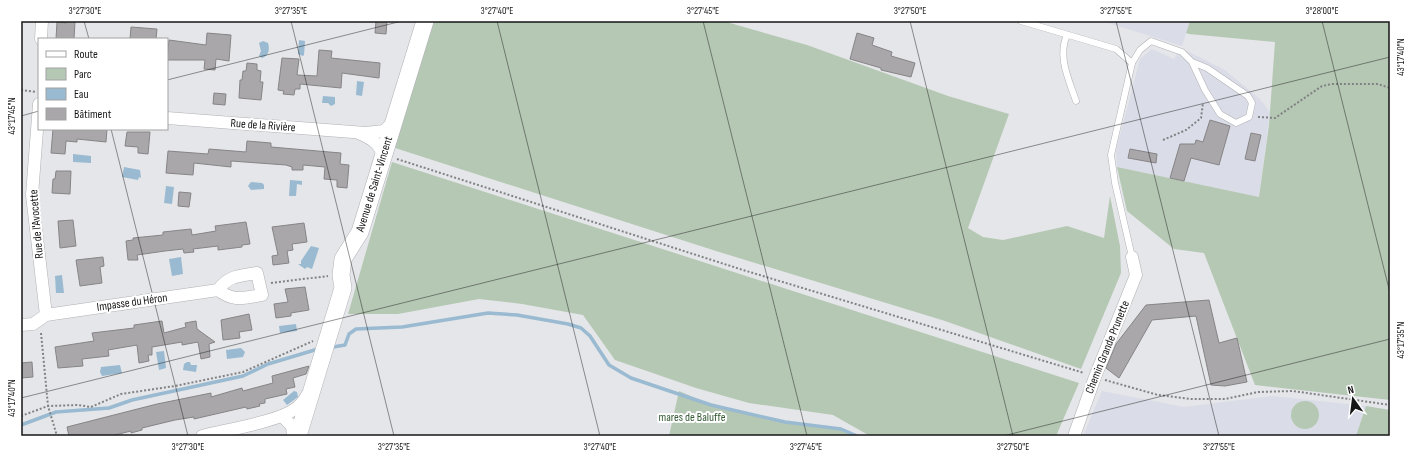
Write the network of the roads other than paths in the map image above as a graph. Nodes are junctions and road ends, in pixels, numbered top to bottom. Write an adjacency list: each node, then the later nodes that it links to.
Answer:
1 (42, 21): 5 (street)
2 (425, 21): 10 (street, Avenue de Saint-Vincent)
3 (1021, 21): 4 (lane)
4 (1067, 35): 7 (lane); 8 (lane)
5 (41, 38)
6 (1192, 62): 6 (lane); 7 (lane)
7 (1132, 64): 14 (lane)
8 (1076, 101)
9 (168, 118): 12 (street, Rue de la Rivière)
10 (395, 118): 12 (street, Rue de la Rivière); 13 (street, Avenue de Saint-Vincent)
11 (38, 121): 16 (street, Rue de l'Avocette)
12 (358, 132): 13 (street, Rue de la Rivière)
13 (383, 156): 18 (street, Avenue de Saint-Vincent)
14 (1132, 257): 23 (street, Chemin Grande Prunette)
15 (218, 290): 15 (street); 16 (street, Impasse du Héron)
16 (43, 317): 17 (street)
17 (21, 325)
18 (323, 356): 19 (street); 22 (street, Avenue de Saint-Vincent)
19 (282, 416): 20 (street); 21 (street)
20 (202, 436)
21 (293, 436)
22 (298, 436)
23 (1074, 436)

